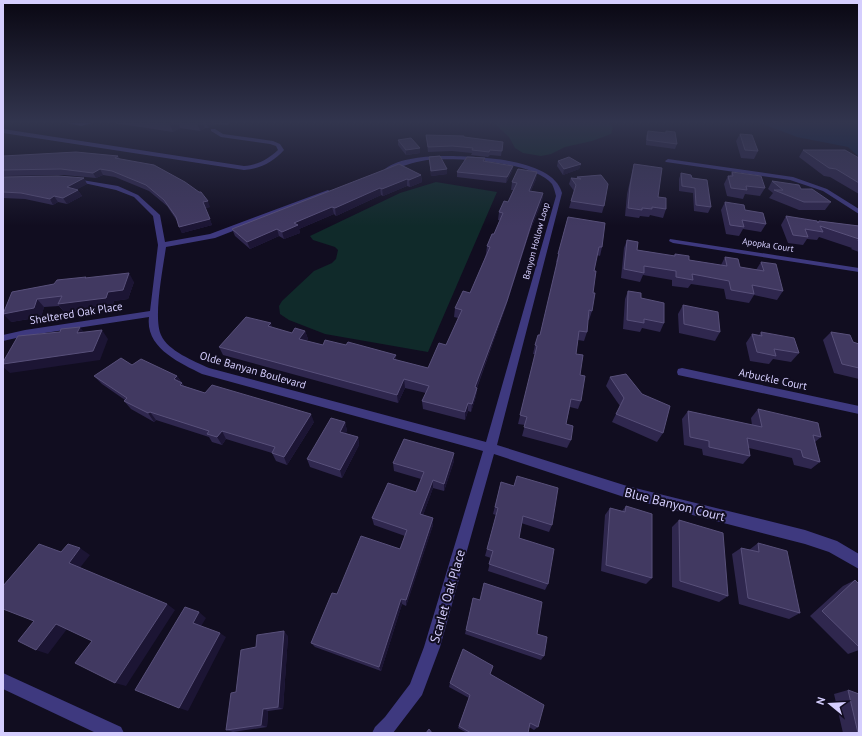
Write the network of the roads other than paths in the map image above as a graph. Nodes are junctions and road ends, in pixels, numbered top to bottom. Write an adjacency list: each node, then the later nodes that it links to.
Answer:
1 (175, 157): 2 (street)
2 (274, 157)
3 (668, 161): 7 (street)
4 (378, 172): 15 (street, Banyon Hollow Loop)
5 (61, 178): 9 (street, Olde Banyan Boulevard)
6 (334, 189): 9 (street)
7 (859, 212)
8 (674, 241): 10 (street, Apopka Court)
9 (162, 245): 11 (street, Olde Banyan Boulevard)
10 (859, 270)
11 (154, 313): 12 (street, Sheltered Oak Place); 15 (street, Olde Banyan Boulevard)
12 (3, 338)
13 (682, 372): 14 (street, Arbuckle Court)
14 (859, 410)
15 (490, 448): 16 (street, Blue Banyon Court); 19 (street, Scarlet Oak Place)
16 (859, 562)
17 (3, 681): 18 (street)
18 (115, 733)
19 (380, 733)

